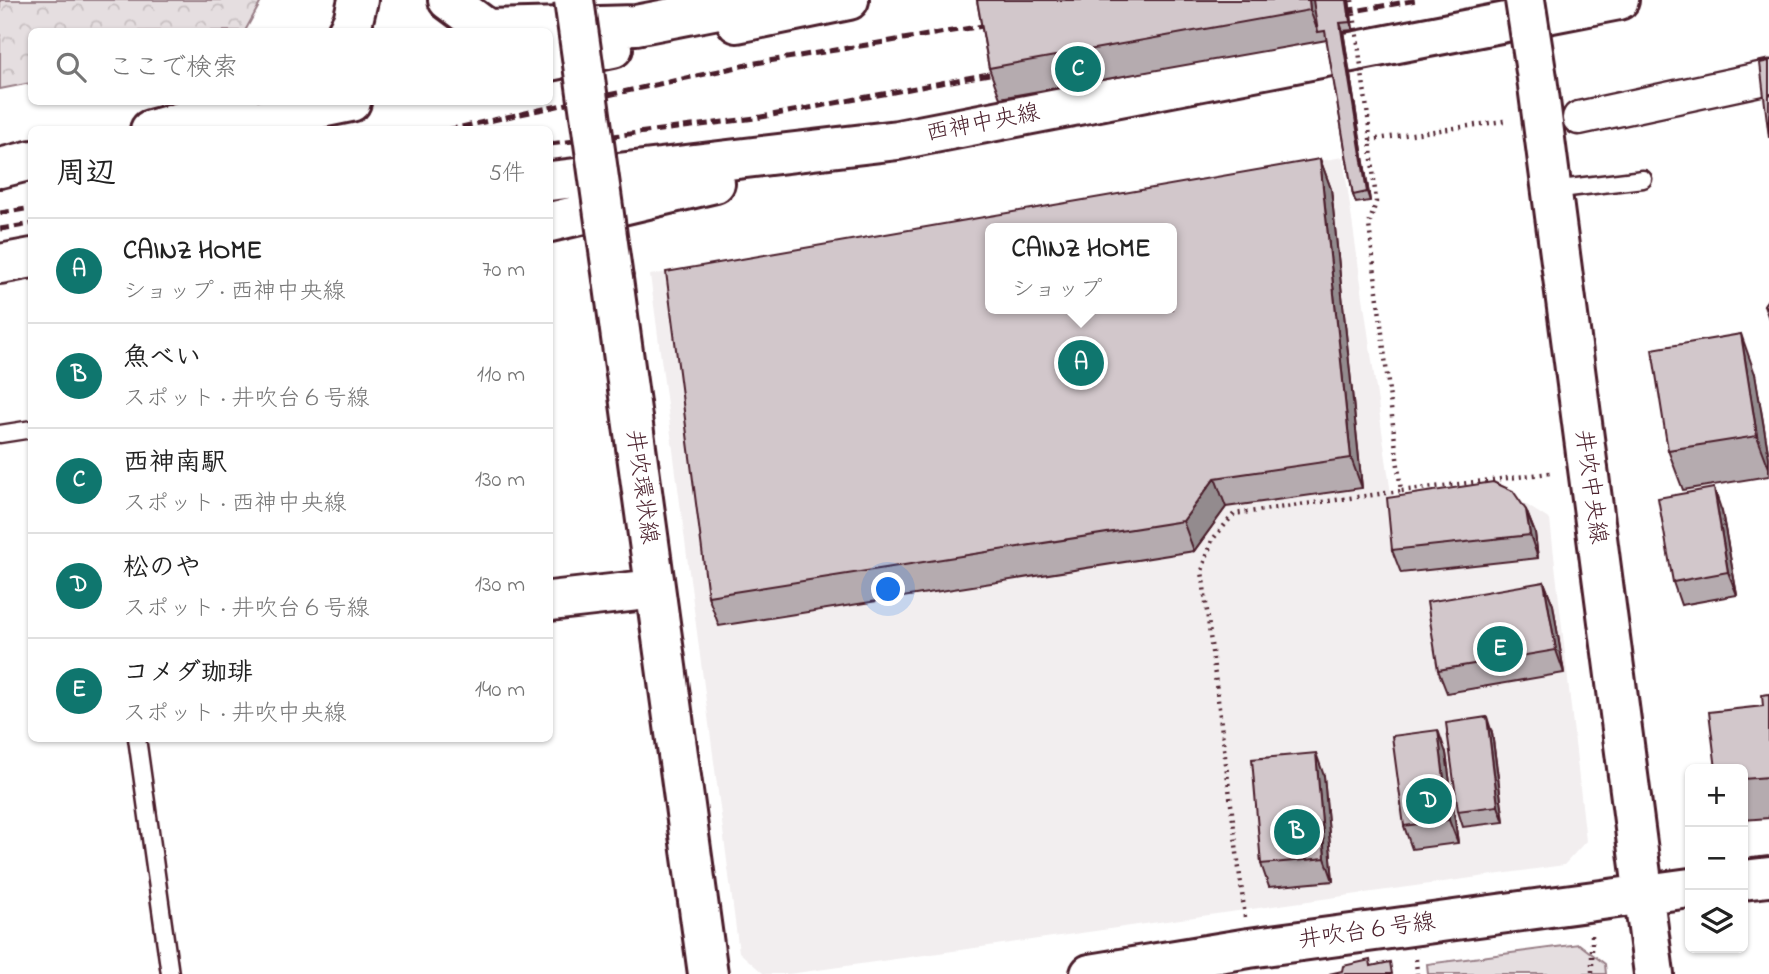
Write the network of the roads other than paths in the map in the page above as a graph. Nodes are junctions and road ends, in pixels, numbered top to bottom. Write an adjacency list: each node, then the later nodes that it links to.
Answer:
1 (358, 0): 8 (street)
2 (448, 0): 9 (street)
3 (574, 0): 32 (street, 井吹環状線, bridge)
4 (764, 0): 10 (street)
5 (849, 0): 11 (street)
6 (1525, 0): 24 (street, 井吹中央線, bridge)
7 (1619, 0): 18 (street, 西神中央線)
8 (349, 28)
9 (486, 28)
10 (524, 28)
11 (553, 60)
12 (1769, 77): 15 (street)
13 (246, 105): 16 (street)
14 (336, 105): 17 (street)
15 (1579, 118)
16 (165, 126)
17 (233, 126)
18 (898, 141): 23 (street, 西神中央線); 25 (street)
19 (28, 161): 21 (street)
20 (28, 168): 21 (street)
21 (0, 171)
22 (1643, 179): 24 (lane)
23 (553, 181)
24 (1552, 190): 38 (street, 井吹中央線)
25 (553, 221)
26 (28, 259): 27 (street)
27 (0, 264)
28 (28, 266): 29 (street)
29 (0, 269)
30 (28, 430): 31 (lane)
31 (0, 434)
32 (655, 589): 33 (street); 40 (street, 井吹環状線)
33 (553, 601)
34 (138, 742): 39 (lane)
35 (1769, 877): 36 (street)
36 (1748, 879)
37 (1685, 889): 38 (street, 井吹台６号線)
38 (1644, 894): 41 (street, 井吹台６号線); 42 (street, 井吹中央線)
39 (170, 974)
40 (708, 974)
41 (1090, 974)
42 (1654, 974)

